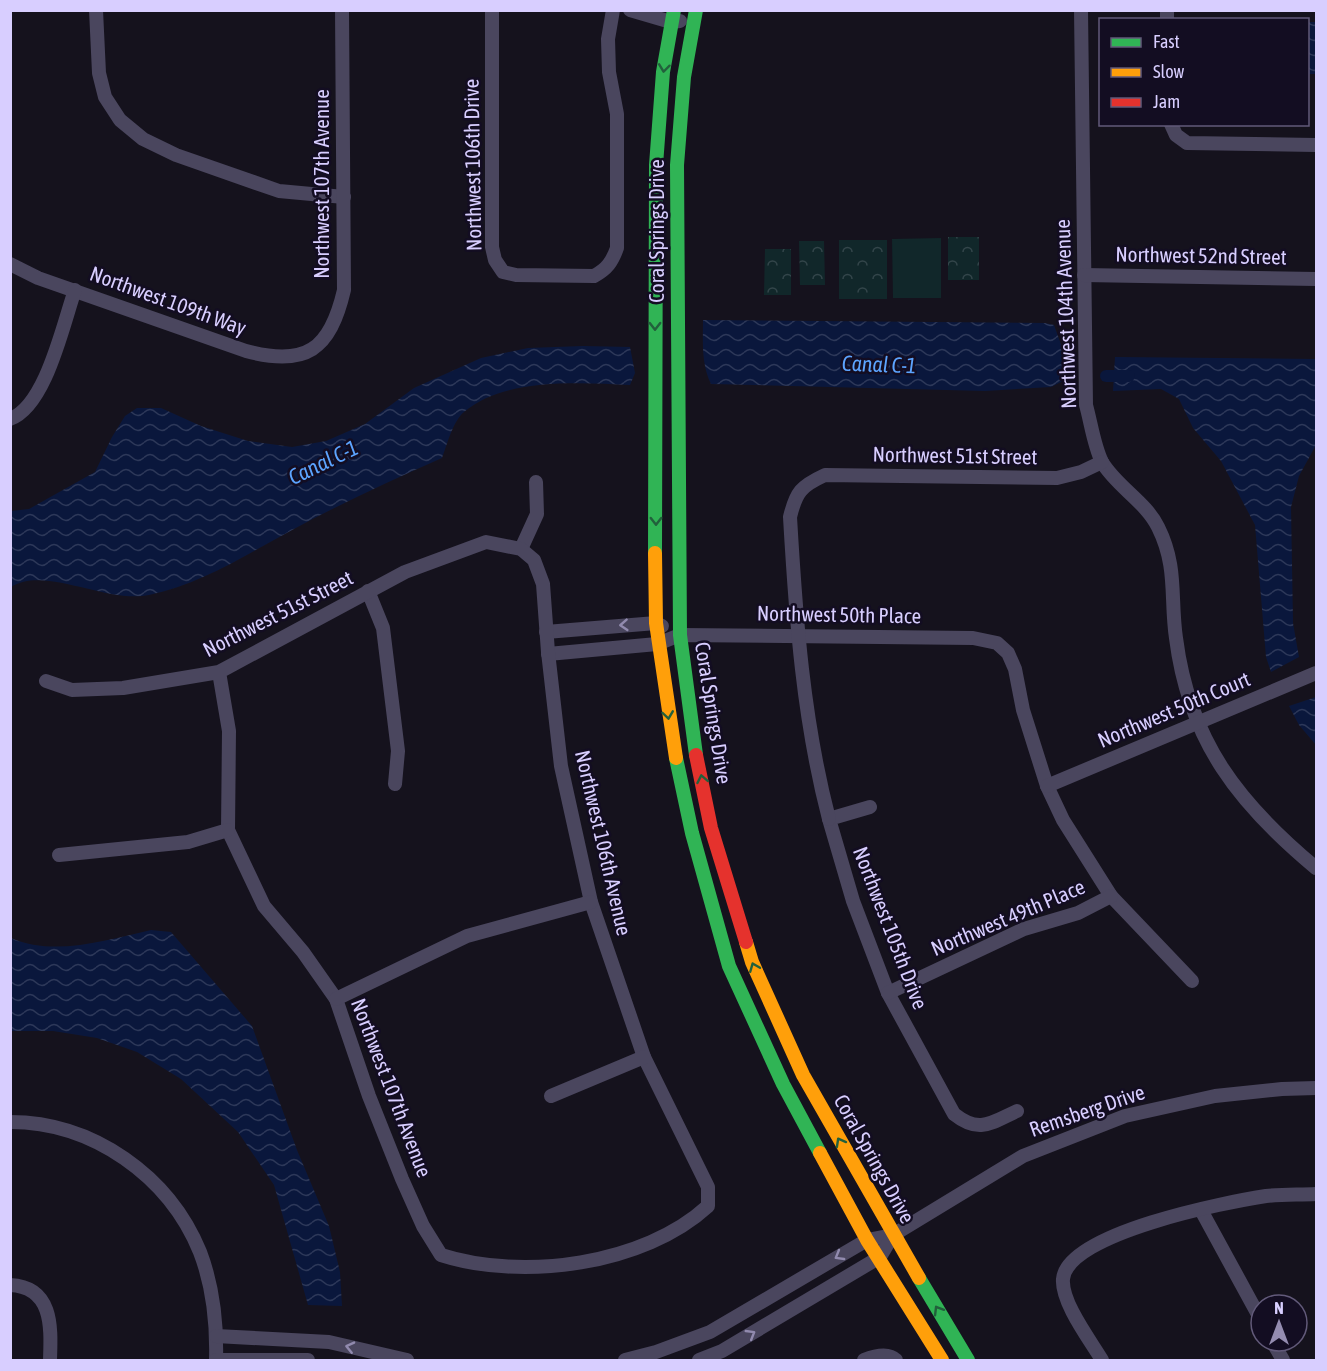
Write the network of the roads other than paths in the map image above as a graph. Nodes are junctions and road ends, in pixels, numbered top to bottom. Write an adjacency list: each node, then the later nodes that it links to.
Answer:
1 (96, 10): 12 (street)
2 (342, 10): 12 (street, Northwest 107th Avenue)
3 (492, 10): 4 (street, Northwest 106th Drive)
4 (613, 10)
5 (630, 10): 9 (street)
6 (682, 10): 8 (street)
7 (1081, 10): 14 (street, Northwest 104th Avenue)
8 (695, 15): 9 (street); 26 (main road, Coral Springs Drive)
9 (672, 16): 24 (main road, Coral Springs Drive, one-way to 24)
10 (1173, 130): 11 (street)
11 (1317, 145)
12 (344, 197): 17 (street, Northwest 107th Avenue)
13 (10, 264): 16 (street, Northwest 109th Way)
14 (1084, 275): 15 (street, Northwest 52nd Street); 19 (street, Northwest 104th Avenue)
15 (1317, 279)
16 (75, 290): 17 (street, Northwest 109th Way); 18 (street)
17 (314, 348)
18 (10, 419)
19 (1102, 462): 21 (street, Northwest 51st Street); 33 (street, Northwest 104th Avenue)
20 (536, 482): 22 (street)
21 (805, 484): 27 (street, Northwest 105th Drive)
22 (521, 549): 23 (street, Northwest 51st Street); 25 (street, Northwest 106th Avenue)
23 (368, 591): 30 (street, Northwest 51st Street); 34 (street)
24 (656, 623): 25 (street, one-way to 25); 26 (street, Northwest 50th Place); 28 (main road, Coral Springs Drive)
25 (546, 632): 29 (street, Northwest 106th Avenue)
26 (680, 635): 27 (street, Northwest 50th Place); 28 (street, Northwest 50th Place); 54 (main road, Coral Springs Drive, one-way to 26)
27 (796, 635): 35 (street, Northwest 50th Place); 37 (street, Northwest 105th Drive)
28 (657, 644): 29 (street, Northwest 50th Place); 55 (main road, Coral Springs Drive, one-way to 55)
29 (548, 654): 42 (street, Northwest 106th Avenue)
30 (219, 672): 32 (street, Northwest 51st Street); 38 (street, Northwest 107th Avenue)
31 (1317, 673): 33 (street, Northwest 50th Court)
32 (46, 681)
33 (1198, 723): 35 (street, Northwest 50th Court); 40 (street, Northwest 104th Avenue)
34 (395, 784)
35 (1047, 786): 41 (street)
36 (870, 807): 37 (street)
37 (829, 819): 44 (street, Northwest 105th Drive)
38 (228, 830): 39 (street); 45 (street, Northwest 107th Avenue)
39 (58, 855)
40 (1317, 868)
41 (1111, 896): 43 (street); 44 (street, Northwest 49th Place)
42 (591, 902): 45 (street); 46 (street, Northwest 106th Avenue)
43 (1192, 981)
44 (888, 993): 49 (street, Northwest 105th Drive)
45 (336, 999): 52 (street, Northwest 107th Avenue)
46 (644, 1057): 48 (street); 52 (street, Northwest 106th Avenue)
47 (1317, 1088): 54 (street, Remsberg Drive)
48 (551, 1096)
49 (1017, 1111)
50 (10, 1122): 59 (street)
51 (1317, 1194): 53 (street)
52 (708, 1206)
53 (1201, 1210): 58 (street); 73 (street)
54 (893, 1235): 55 (street, Remsberg Drive); 56 (street, Remsberg Drive); 72 (main road, Coral Springs Drive, one-way to 54)
55 (867, 1240): 56 (main road, Coral Springs Drive); 60 (street, Remsberg Drive, one-way to 60)
56 (879, 1257): 69 (street, Remsberg Drive, one-way to 56); 71 (main road, Coral Springs Drive)
57 (10, 1285): 63 (street)
58 (1249, 1298)
59 (216, 1336): 64 (street); 66 (street, one-way to 59)
60 (672, 1346): 61 (street, Remsberg Drive); 68 (street)
61 (657, 1356): 67 (street, Remsberg Drive)
62 (895, 1359): 70 (street)
63 (50, 1360)
64 (216, 1360): 65 (street)
65 (308, 1360)
66 (407, 1360)
67 (625, 1360)
68 (677, 1360)
69 (699, 1360)
70 (864, 1360)
71 (942, 1360)
72 (968, 1360)
73 (1102, 1360)

